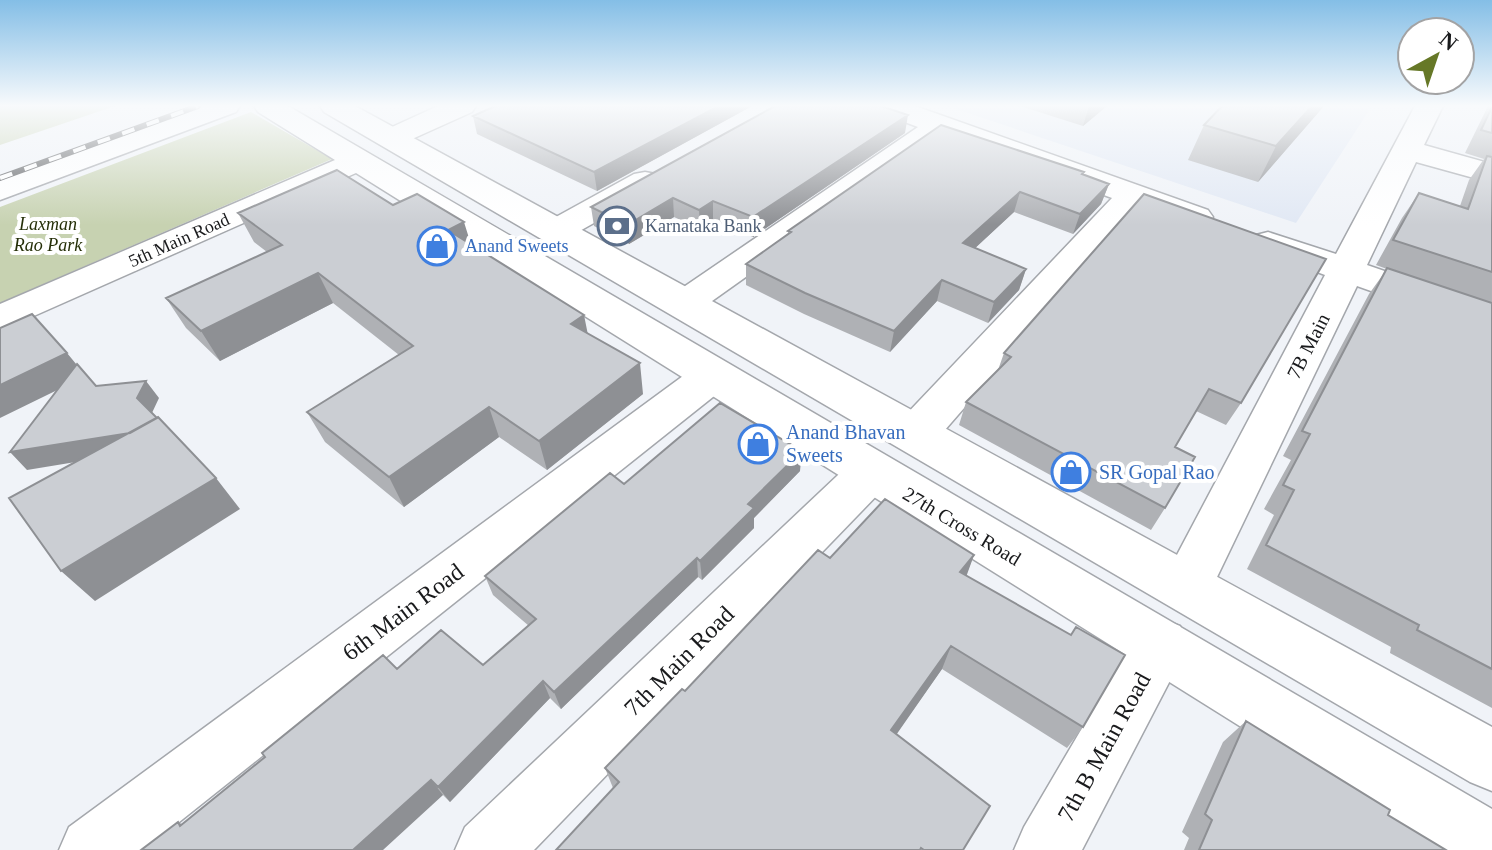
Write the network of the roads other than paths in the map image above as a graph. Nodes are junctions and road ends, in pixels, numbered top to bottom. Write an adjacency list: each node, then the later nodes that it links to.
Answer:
1 (46, 146): 11 (street)
2 (119, 146): 14 (street)
3 (366, 146): 9 (street, 27th Cross Road)
4 (371, 146): 9 (street, 27th Cross Road)
5 (381, 146): 9 (street, 5th Main Road)
6 (910, 146): 18 (street)
7 (998, 146): 15 (street)
8 (1409, 146): 10 (street, 7B Main)
9 (374, 149): 16 (street, 27th Cross Road); 19 (street, 5th Main Road); 21 (street, 27th Cross Road)
10 (1407, 150): 13 (street); 17 (street, 7B Main)
11 (0, 162)
12 (668, 168): 16 (street)
13 (1492, 174)
14 (0, 190)
15 (1133, 194): 17 (street); 22 (street)
16 (557, 230): 18 (street, 27th Cross Road)
17 (1346, 270): 20 (street); 24 (street, 7B Main)
18 (685, 303): 22 (street, 27th Cross Road)
19 (0, 319)
20 (1492, 322)
21 (713, 375): 23 (street, 27th Cross Road); 28 (street, 6th Main Road)
22 (915, 434): 24 (street, 27th Cross Road)
23 (871, 472): 25 (street, 27th Cross Road); 29 (street, 7th Main Road)
24 (1187, 586): 26 (street, 27th Cross Road)
25 (1161, 644): 27 (street, 27th Cross Road); 30 (street, 7th B Main Road)
26 (1492, 760)
27 (1492, 846)
28 (92, 850)
29 (488, 850)
30 (1047, 850)

